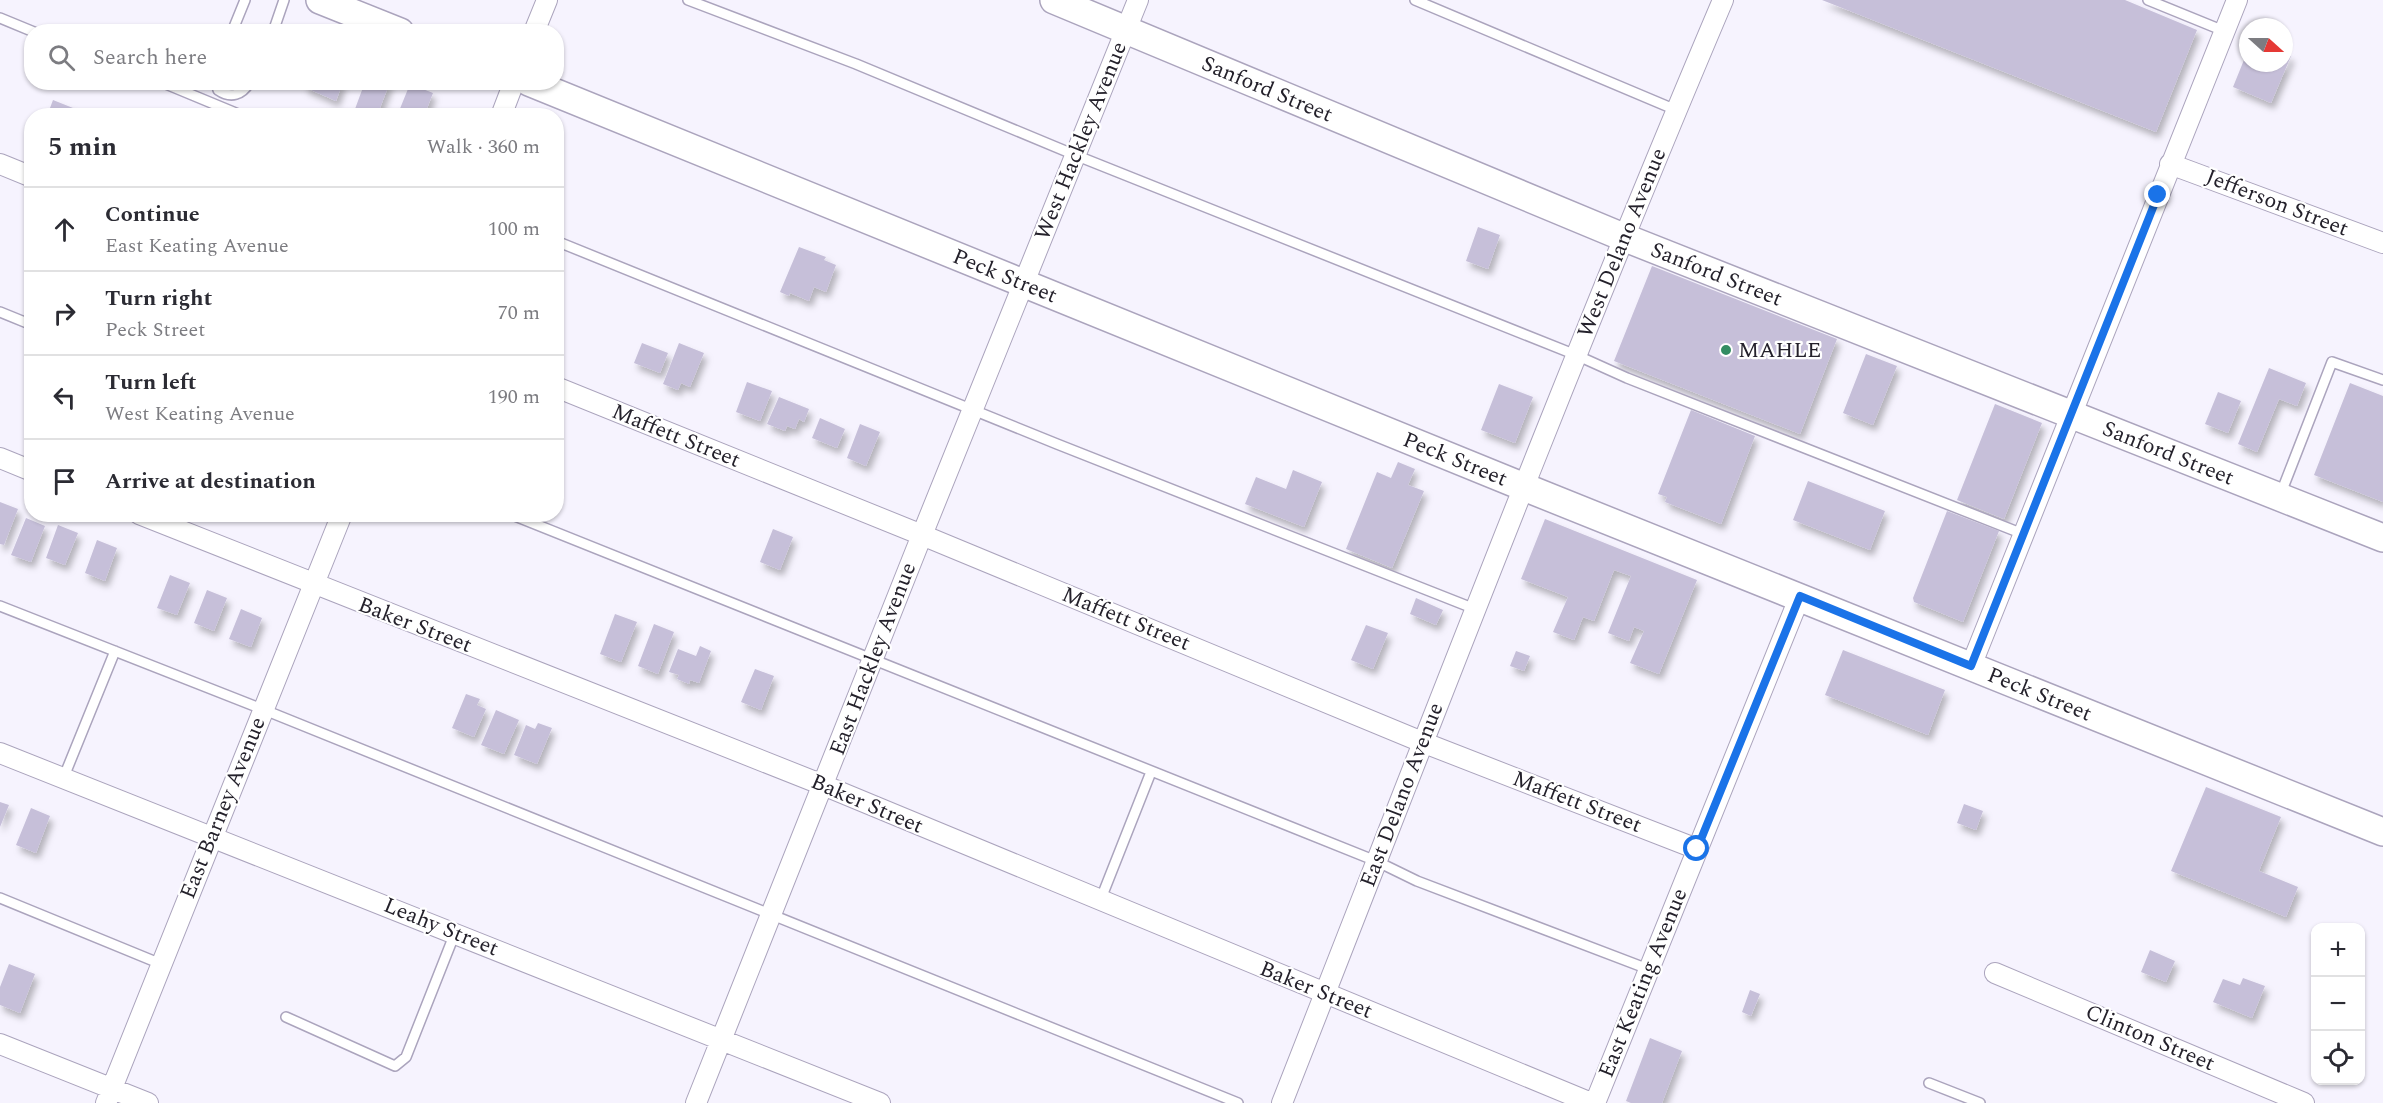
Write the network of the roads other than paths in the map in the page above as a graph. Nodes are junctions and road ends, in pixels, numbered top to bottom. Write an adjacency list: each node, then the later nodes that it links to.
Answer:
1 (245, 0): 13 (lane)
2 (285, 0): 14 (lane)
3 (321, 0): 15 (street)
4 (547, 0): 16 (street)
5 (688, 0): 28 (lane)
6 (1054, 0): 18 (street, Sanford Street)
7 (1138, 0): 18 (street, West Hackley Avenue)
8 (1415, 0): 27 (lane)
9 (1723, 0): 27 (street, West Delano Avenue)
10 (2148, 0): 19 (lane)
11 (2237, 0): 19 (street)
12 (0, 18): 17 (lane)
13 (235, 24)
14 (276, 24)
15 (380, 24)
16 (537, 24)
17 (24, 28)
18 (1126, 29): 28 (street, West Hackley Avenue); 32 (street, Sanford Street)
19 (2224, 31): 30 (street)
20 (180, 90): 25 (lane)
21 (218, 90): 22 (lane)
22 (246, 90)
23 (511, 90): 26 (street)
24 (549, 90): 35 (street, Peck Street)
25 (224, 108)
26 (504, 108)
27 (1676, 110): 32 (street, West Delano Avenue)
28 (1075, 155): 35 (street, West Hackley Avenue); 38 (lane)
29 (0, 164): 31 (street)
30 (2170, 164): 33 (street, Jefferson Street); 42 (street)
31 (24, 174)
32 (1623, 237): 38 (street, West Delano Avenue); 42 (street, Sanford Street)
33 (2383, 243)
34 (564, 245): 41 (lane)
35 (1023, 282): 41 (street, East Hackley Avenue); 45 (street, Peck Street)
36 (0, 312): 37 (lane)
37 (24, 322)
38 (1576, 355): 45 (street, West Delano Avenue); 50 (lane)
39 (2383, 380): 46 (lane)
40 (564, 390): 51 (street, Maffett Street)
41 (972, 410): 51 (street, East Hackley Avenue); 56 (lane)
42 (2071, 413): 46 (street, Sanford Street); 50 (street)
43 (0, 458): 44 (street)
44 (24, 468)
45 (1524, 487): 54 (street, Peck Street); 56 (street, East Delano Avenue)
46 (2279, 497): 52 (street, Sanford Street)
47 (159, 522): 53 (street, Baker Street)
48 (339, 522): 53 (street, East Barney Avenue)
49 (530, 522): 58 (lane)
50 (2023, 534): 59 (street)
51 (922, 535): 58 (street, East Hackley Avenue); 61 (street, Maffett Street)
52 (2383, 538)
53 (315, 585): 60 (street, East Barney Avenue); 65 (street, Baker Street)
54 (1800, 596): 59 (street, Peck Street); 68 (street, East Keating Avenue)
55 (0, 606): 57 (lane)
56 (1475, 609): 61 (street, East Delano Avenue)
57 (115, 651): 60 (lane); 64 (lane)
58 (872, 661): 63 (lane); 65 (street, East Hackley Avenue)
59 (1971, 666): 66 (street, Peck Street)
60 (262, 709): 67 (street, East Barney Avenue); 72 (lane)
61 (1422, 742): 68 (street, Maffett Street); 69 (street, East Delano Avenue)
62 (0, 753): 64 (street, Leahy Street)
63 (1151, 772): 69 (lane); 71 (lane)
64 (63, 779): 67 (street, Leahy Street)
65 (823, 785): 71 (street, Baker Street); 72 (street, East Hackley Avenue)
66 (2383, 832)
67 (212, 837): 73 (street, Leahy Street); 74 (street, East Barney Avenue)
68 (1697, 849): 75 (street, East Keating Avenue)
69 (1376, 861): 75 (lane); 77 (street, East Delano Avenue)
70 (0, 898): 74 (lane)
71 (1100, 901): 77 (street, Baker Street)
72 (771, 915): 79 (street, East Hackley Avenue); 86 (lane)
73 (455, 933): 78 (lane); 79 (street, Leahy Street)
74 (161, 964): 82 (street, East Barney Avenue)
75 (1648, 969): 88 (street, East Keating Avenue)
76 (1995, 973): 90 (street, Clinton Street)
77 (1325, 994): 87 (street, East Delano Avenue); 88 (street, Baker Street)
78 (286, 1017)
79 (722, 1039): 84 (street, East Hackley Avenue); 85 (street, Leahy Street)
80 (0, 1044): 82 (street)
81 (1929, 1083): 89 (lane)
82 (109, 1096): 83 (street)
83 (148, 1103)
84 (696, 1103)
85 (880, 1103)
86 (1238, 1103)
87 (1282, 1103)
88 (1593, 1103)
89 (1980, 1103)
90 (2304, 1103)

